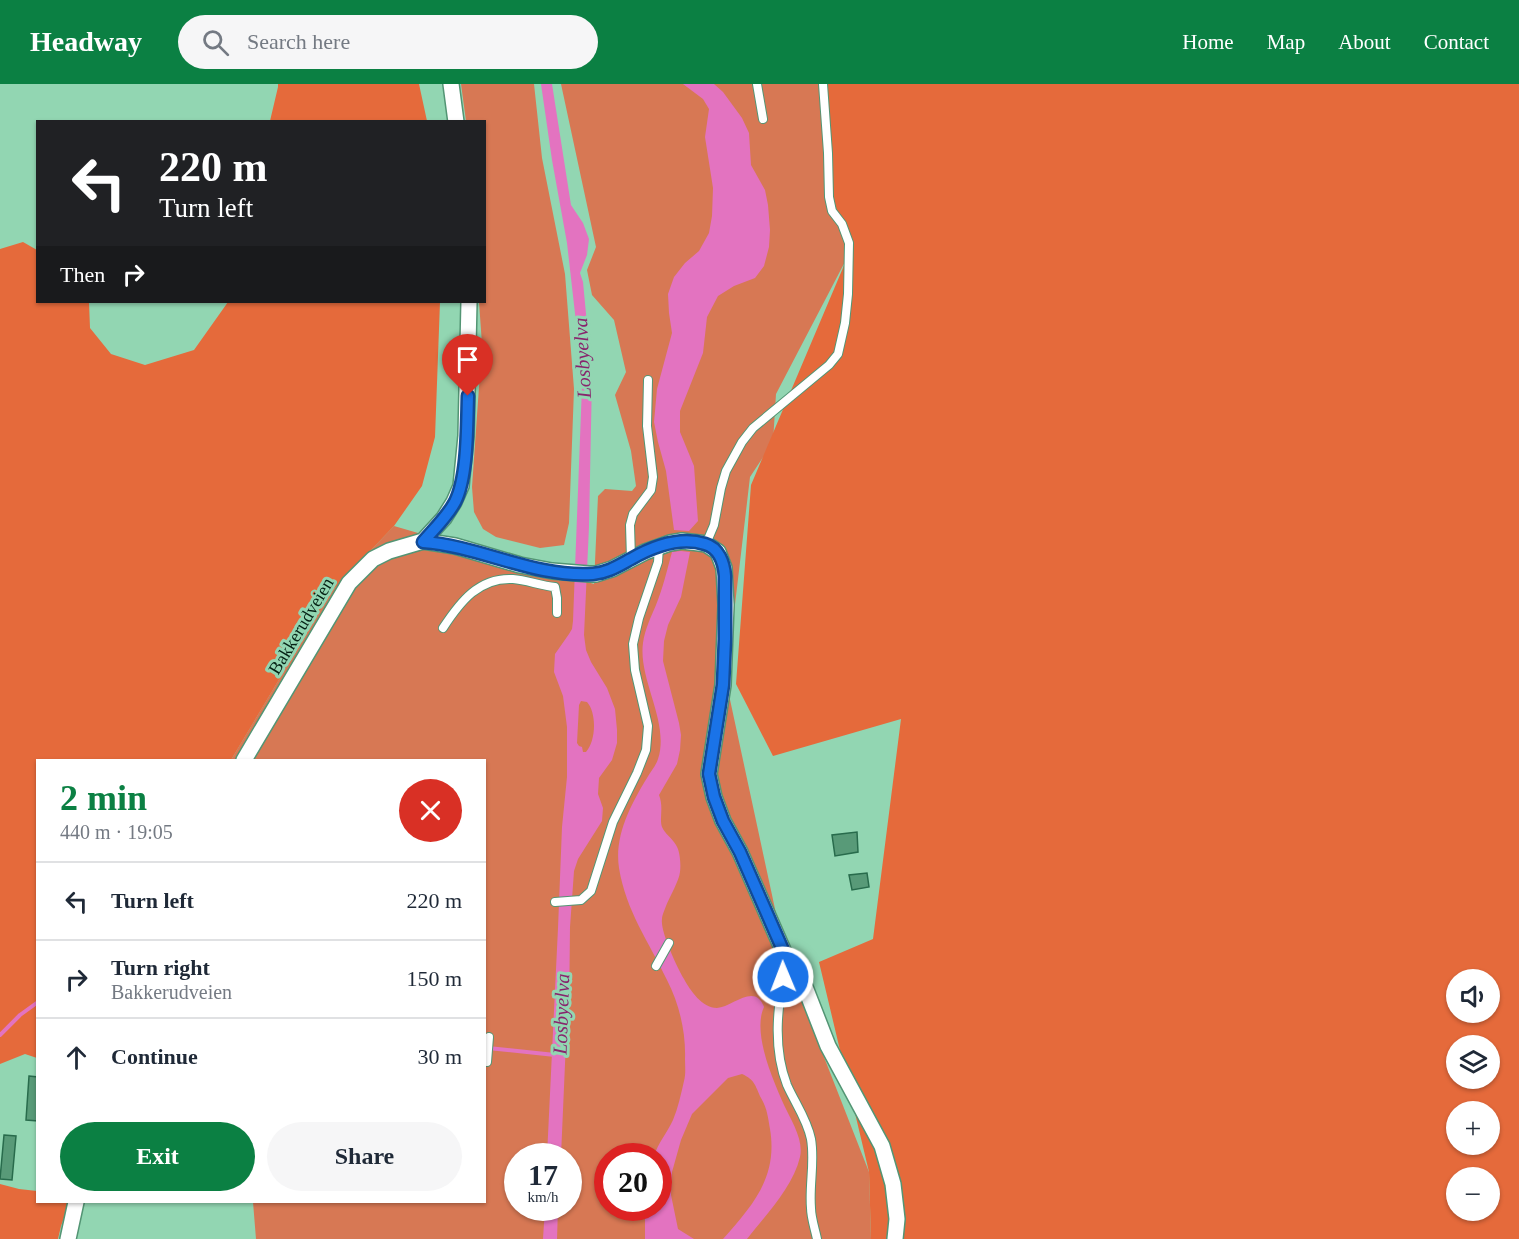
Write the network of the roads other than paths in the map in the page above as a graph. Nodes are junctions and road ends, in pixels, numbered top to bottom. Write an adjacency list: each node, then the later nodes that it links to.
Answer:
1 (452, 84): 5 (street)
2 (757, 84): 4 (lane)
3 (824, 84): 9 (lane)
4 (763, 118)
5 (456, 120)
6 (470, 303): 8 (street)
7 (648, 380): 11 (lane)
8 (423, 542): 12 (street); 16 (street, Bakkerudveien)
9 (706, 544): 10 (street); 19 (street)
10 (659, 546): 11 (street); 17 (lane)
11 (631, 559): 12 (street)
12 (560, 572): 13 (lane)
13 (555, 587): 14 (lane); 15 (lane)
14 (556, 613)
15 (443, 628)
16 (245, 759)
17 (555, 902)
18 (669, 943): 20 (lane)
19 (786, 957): 25 (lane); 26 (street)
20 (656, 966)
21 (489, 1037): 22 (lane)
22 (487, 1062)
23 (76, 1203): 24 (street)
24 (68, 1239)
25 (817, 1239)
26 (895, 1239)

